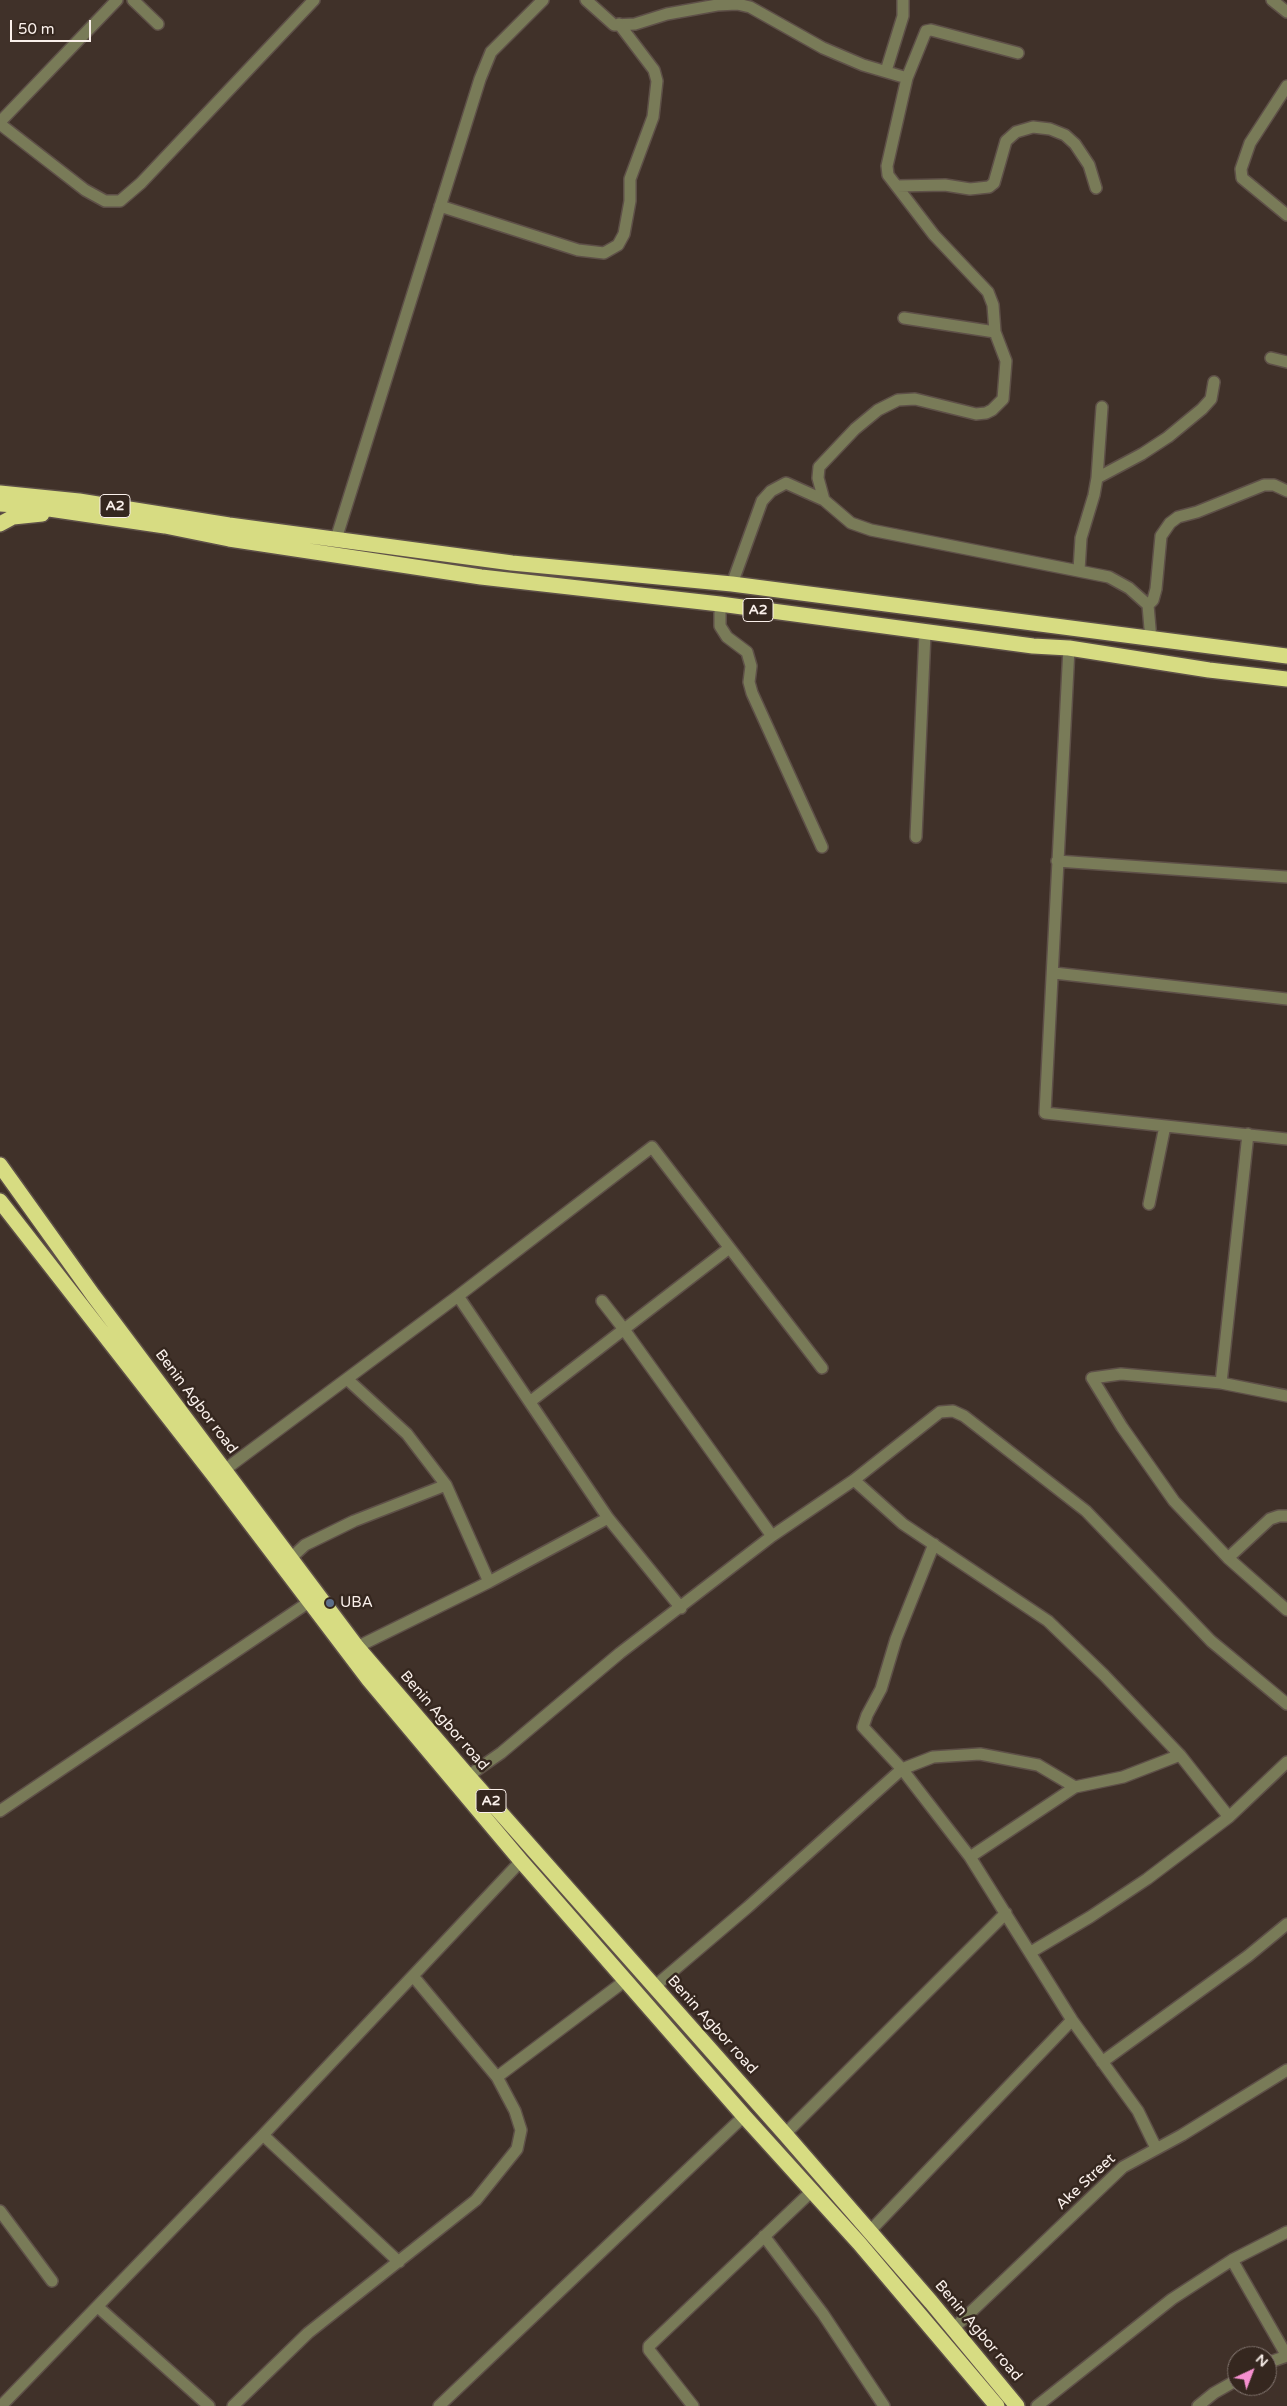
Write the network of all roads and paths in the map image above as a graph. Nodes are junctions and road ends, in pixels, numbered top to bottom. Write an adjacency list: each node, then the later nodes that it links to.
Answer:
1 (117, 0): 15 (street)
2 (133, 0): 9 (street)
3 (314, 0): 15 (street)
4 (543, 0): 18 (street)
5 (586, 0): 10 (street)
6 (903, 0): 12 (street)
7 (1272, 0): 8 (street)
8 (1287, 12)
9 (158, 24)
10 (619, 24): 12 (street); 18 (street)
11 (1018, 53): 13 (street)
12 (886, 71): 13 (street)
13 (907, 78): 16 (street)
14 (1287, 86): 19 (street)
15 (0, 123)
16 (897, 186): 17 (street); 21 (street)
17 (1096, 188)
18 (440, 206): 34 (street)
19 (1287, 215)
20 (904, 318): 21 (street)
21 (995, 332): 29 (street)
22 (1271, 358): 23 (street)
23 (1287, 362)
24 (1214, 382): 26 (street)
25 (1102, 407): 26 (street)
26 (1097, 478): 35 (street)
27 (1287, 491): 38 (street)
28 (0, 493): 33 (highway, A2)
29 (824, 500): 35 (street); 36 (street)
30 (0, 504): 31 (highway)
31 (66, 513): 32 (highway); 33 (highway, A2)
32 (0, 524)
33 (229, 532): 34 (highway, A2); 37 (highway, A2)
34 (336, 539): 36 (highway, A2)
35 (1079, 570): 38 (street)
36 (732, 584): 40 (highway, A2)
37 (720, 604): 39 (highway, A2); 45 (street)
38 (1148, 605): 40 (street)
39 (925, 633): 41 (highway, A2); 44 (street)
40 (1151, 640): 42 (highway, A2)
41 (1069, 648): 43 (highway, A2); 46 (street)
42 (1287, 656)
43 (1287, 679)
44 (916, 837)
45 (822, 846)
46 (1057, 861): 47 (street); 48 (street)
47 (1287, 877)
48 (1054, 973): 49 (street); 50 (street)
49 (1287, 999)
50 (1165, 1126): 51 (street); 55 (street)
51 (1248, 1134): 52 (street); 62 (street)
52 (1287, 1139)
53 (0, 1166): 65 (highway, Benin Agbor road / A2)
54 (0, 1201): 65 (highway, Benin Agbor road / A2)
55 (1150, 1204)
56 (728, 1249): 57 (street); 59 (street); 60 (street)
57 (458, 1296): 61 (street); 64 (street)
58 (602, 1301): 59 (street)
59 (623, 1328): 64 (street); 70 (street)
60 (822, 1368)
61 (347, 1379): 65 (street); 67 (street)
62 (1221, 1383): 63 (street); 73 (street)
63 (1287, 1396)
64 (531, 1401): 69 (street)
65 (220, 1473): 72 (highway, Benin Agbor road / A2); 75 (highway, Benin Agbor road / A2)
66 (854, 1480): 70 (street); 71 (street); 79 (street)
67 (446, 1485): 72 (street); 74 (street)
68 (1287, 1516): 73 (street)
69 (608, 1518): 74 (street); 76 (street)
70 (772, 1536): 76 (street)
71 (934, 1544): 80 (street); 82 (street)
72 (291, 1558): 78 (highway, Benin Agbor road / A2)
73 (1228, 1558): 77 (street)
74 (490, 1582): 78 (street)
75 (309, 1602): 85 (street); 88 (highway, Benin Agbor road / A2)
76 (680, 1608): 83 (street)
77 (1287, 1610)
78 (357, 1646): 83 (highway, Benin Agbor road / A2)
79 (1287, 1704)
80 (1180, 1755): 84 (street); 86 (street)
81 (1287, 1762): 86 (street)
82 (902, 1769): 84 (street); 87 (street); 94 (street)
83 (468, 1776): 94 (highway, Benin Agbor road / A2)
84 (1075, 1787): 87 (street)
85 (0, 1811)
86 (1229, 1817): 91 (street)
87 (970, 1856): 89 (street)
88 (522, 1861): 92 (street); 93 (highway, Benin Agbor road / A2)
89 (1006, 1912): 91 (street); 100 (street)
90 (1287, 1924): 96 (street)
91 (1031, 1952): 95 (street)
92 (412, 1976): 98 (street); 101 (street)
93 (626, 1980): 98 (street); 99 (highway, Benin Agbor road / A2)
94 (654, 1987): 100 (highway, Benin Agbor road / A2)
95 (1072, 2020): 96 (street); 105 (street)
96 (1102, 2062): 102 (street)
97 (1287, 2070): 102 (street, Ake Street)
98 (496, 2077): 109 (street)
99 (744, 2116): 103 (highway, Benin Agbor road / A2); 118 (street)
100 (786, 2134): 105 (highway, Benin Agbor road / A2)
101 (263, 2135): 109 (street); 111 (street)
102 (1156, 2148): 112 (street, Ake Street)
103 (812, 2191): 107 (street); 121 (highway, Benin Agbor road / A2)
104 (0, 2211): 110 (street)
105 (870, 2232): 112 (highway, Benin Agbor road / A2)
106 (1287, 2232): 108 (street)
107 (764, 2236): 119 (street); 120 (street)
108 (1232, 2260): 113 (street); 123 (street)
109 (399, 2262): 117 (street)
110 (52, 2281)
111 (98, 2307): 115 (street); 116 (street)
112 (953, 2329): 122 (highway, Benin Agbor road / A2)
113 (1287, 2356)
114 (1227, 2386): 124 (street)
115 (1, 2406)
116 (209, 2406)
117 (233, 2406)
118 (439, 2406)
119 (693, 2406)
120 (884, 2406)
121 (997, 2406)
122 (1017, 2406)
123 (1037, 2406)
124 (1198, 2406)

